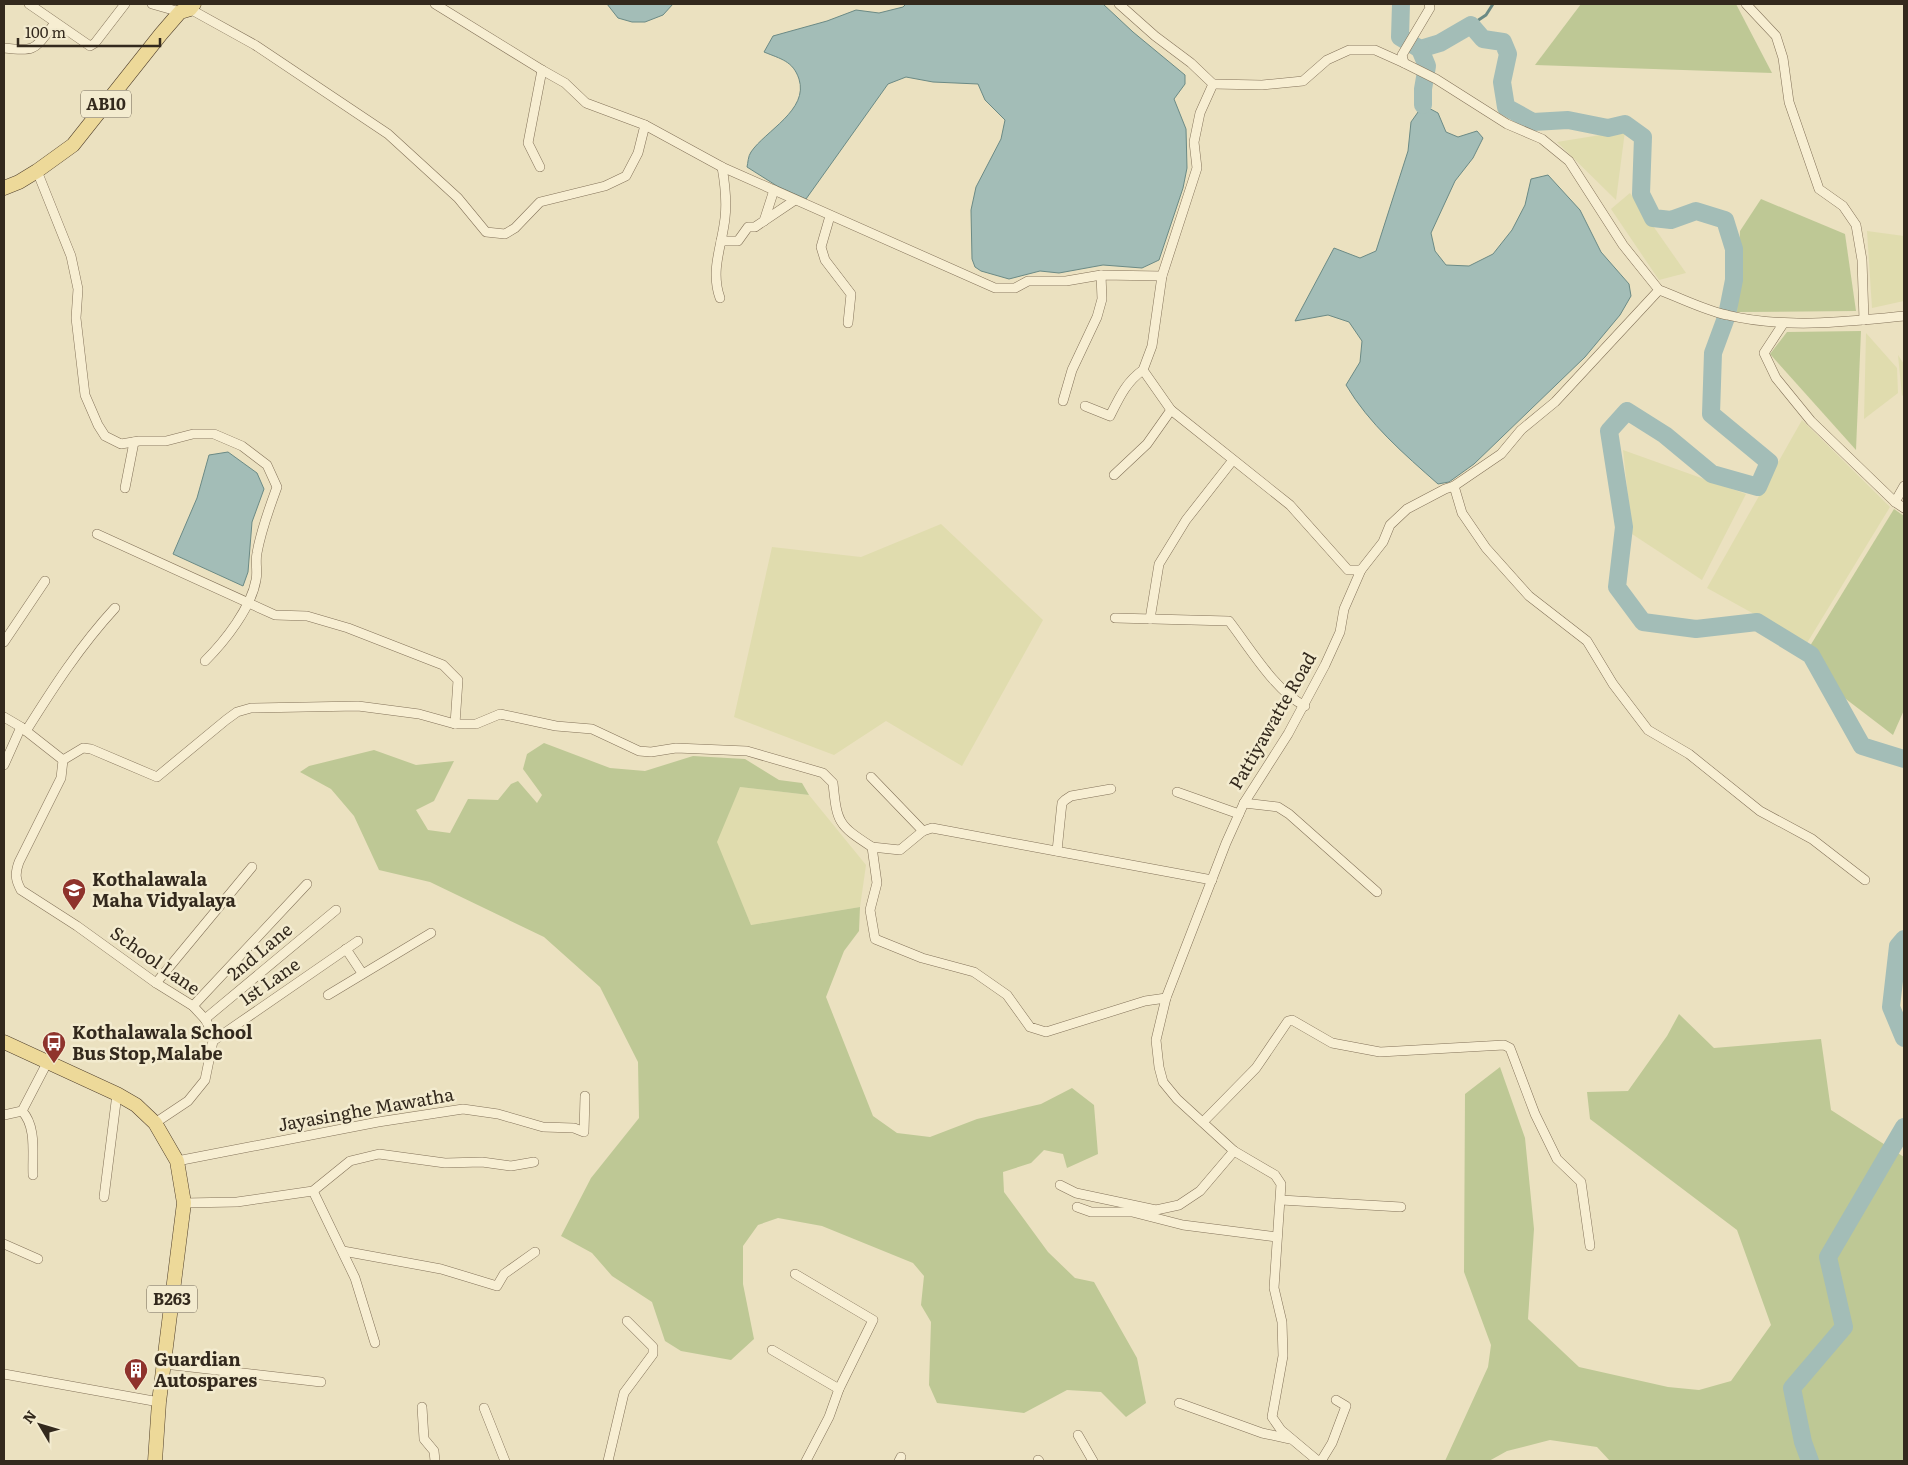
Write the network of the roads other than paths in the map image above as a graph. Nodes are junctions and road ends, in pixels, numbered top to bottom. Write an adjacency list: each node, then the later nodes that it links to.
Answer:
1 (29, 4): 9 (street)
2 (124, 4): 9 (street)
3 (152, 4): 8 (street)
4 (435, 4): 12 (street)
5 (1119, 4): 13 (street)
6 (1429, 4): 11 (street)
7 (1746, 4): 29 (street)
8 (188, 8): 14 (street); 17 (main road, AB10)
9 (54, 23): 10 (street)
10 (4, 48)
11 (1404, 63): 13 (street); 26 (street)
12 (542, 70): 14 (street); 15 (street)
13 (1212, 84): 25 (street)
14 (645, 125): 16 (street)
15 (540, 167)
16 (722, 167): 19 (street); 23 (street)
17 (37, 171): 18 (main road, AB10); 36 (street)
18 (4, 188)
19 (774, 190): 20 (street); 22 (street)
20 (795, 200): 21 (street); 22 (street)
21 (830, 216): 24 (street); 30 (street)
22 (764, 221): 23 (street)
23 (721, 241): 27 (street)
24 (1101, 275): 25 (street); 33 (street)
25 (1162, 276): 32 (street)
26 (1659, 290): 31 (street); 39 (street, Pattiyawatte Road)
27 (720, 298)
28 (1904, 316): 29 (street)
29 (1864, 320): 31 (street)
30 (848, 323)
31 (1783, 324): 42 (street)
32 (1143, 370): 34 (street); 35 (street)
33 (1063, 401)
34 (1085, 406)
35 (1171, 410): 37 (street); 38 (street)
36 (134, 442): 41 (street); 47 (street)
37 (1233, 460): 45 (street); 50 (street)
38 (1114, 475)
39 (1454, 486): 45 (street, Pattiyawatte Road); 69 (street)
40 (1904, 486): 42 (street)
41 (125, 488)
42 (1894, 502): 43 (street)
43 (1904, 508)
44 (97, 534): 47 (street)
45 (1361, 570): 53 (street, Pattiyawatte Road)
46 (45, 581): 51 (street)
47 (248, 603): 52 (street); 55 (street)
48 (115, 608): 56 (street)
49 (1114, 618): 50 (street)
50 (1150, 619): 53 (street)
51 (4, 642)
52 (205, 661)
53 (1304, 706): 62 (street, Pattiyawatte Road)
54 (4, 717): 56 (street)
55 (455, 724): 57 (street); 65 (street)
56 (23, 729): 57 (street); 58 (street)
57 (63, 760): 77 (street, School Lane)
58 (4, 765)
59 (872, 777): 64 (street)
60 (1111, 789): 66 (street)
61 (1177, 792): 63 (street)
62 (1244, 803): 63 (street, Pattiyawatte Road); 71 (street)
63 (1239, 814): 68 (street, Pattiyawatte Road)
64 (924, 831): 65 (street); 66 (street)
65 (872, 846): 79 (street)
66 (1057, 851): 68 (street)
67 (252, 867): 77 (street)
68 (1212, 880): 79 (street, Pattiyawatte Road)
69 (1865, 880)
70 (307, 884): 80 (street)
71 (1377, 892)
72 (336, 910): 81 (street, 2nd Lane)
73 (431, 933): 76 (street)
74 (358, 941): 75 (street, 1st Lane)
75 (346, 949): 76 (street); 82 (street, 1st Lane)
76 (362, 973): 78 (street)
77 (156, 983): 80 (street, School Lane)
78 (328, 995)
79 (1166, 998): 89 (street, Pattiyawatte Road)
80 (193, 1006): 81 (street, School Lane)
81 (204, 1019): 82 (street, School Lane)
82 (214, 1041): 90 (street)
83 (4, 1042): 84 (main road, B263)
84 (47, 1063): 85 (main road, B263); 87 (street)
85 (116, 1094): 90 (main road, B263); 97 (street)
86 (586, 1096): 92 (street, Jayasinghe Mawatha)
87 (22, 1111): 88 (street); 94 (street)
88 (4, 1114)
89 (1203, 1122): 91 (street, Pattiyawatte Road); 104 (street)
90 (155, 1123): 92 (main road, B263)
91 (1234, 1151): 95 (street); 98 (street, Pattiyawatte Road)
92 (176, 1161): 99 (main road, B263)
93 (534, 1162): 96 (street)
94 (33, 1175)
95 (1060, 1185)
96 (313, 1191): 99 (street); 105 (street)
97 (104, 1197)
98 (1281, 1200): 101 (street); 102 (street, Pattiyawatte Road)
99 (184, 1203): 112 (main road, B263)
100 (1077, 1207): 102 (street)
101 (1401, 1207)
102 (1277, 1237): 122 (street, Pattiyawatte Road)
103 (4, 1244): 107 (street)
104 (1590, 1246)
105 (343, 1251): 106 (street); 110 (street)
106 (535, 1252)
107 (38, 1259)
108 (795, 1274): 115 (street)
109 (626, 1321): 126 (street)
110 (375, 1343)
111 (772, 1350): 115 (street)
112 (164, 1364): 114 (street); 117 (main road, B263)
113 (4, 1374): 117 (street)
114 (321, 1382)
115 (839, 1389): 127 (street)
116 (1336, 1400): 129 (street)
117 (159, 1402): 123 (main road, B263)
118 (1179, 1403): 122 (street)
119 (422, 1407): 124 (street)
120 (484, 1408): 125 (street)
121 (1078, 1435): 128 (street)
122 (1293, 1439): 129 (street, Pattiyawatte Road)
123 (155, 1461)
124 (435, 1461)
125 (505, 1461)
126 (608, 1461)
127 (806, 1461)
128 (1094, 1461)
129 (1320, 1461)

